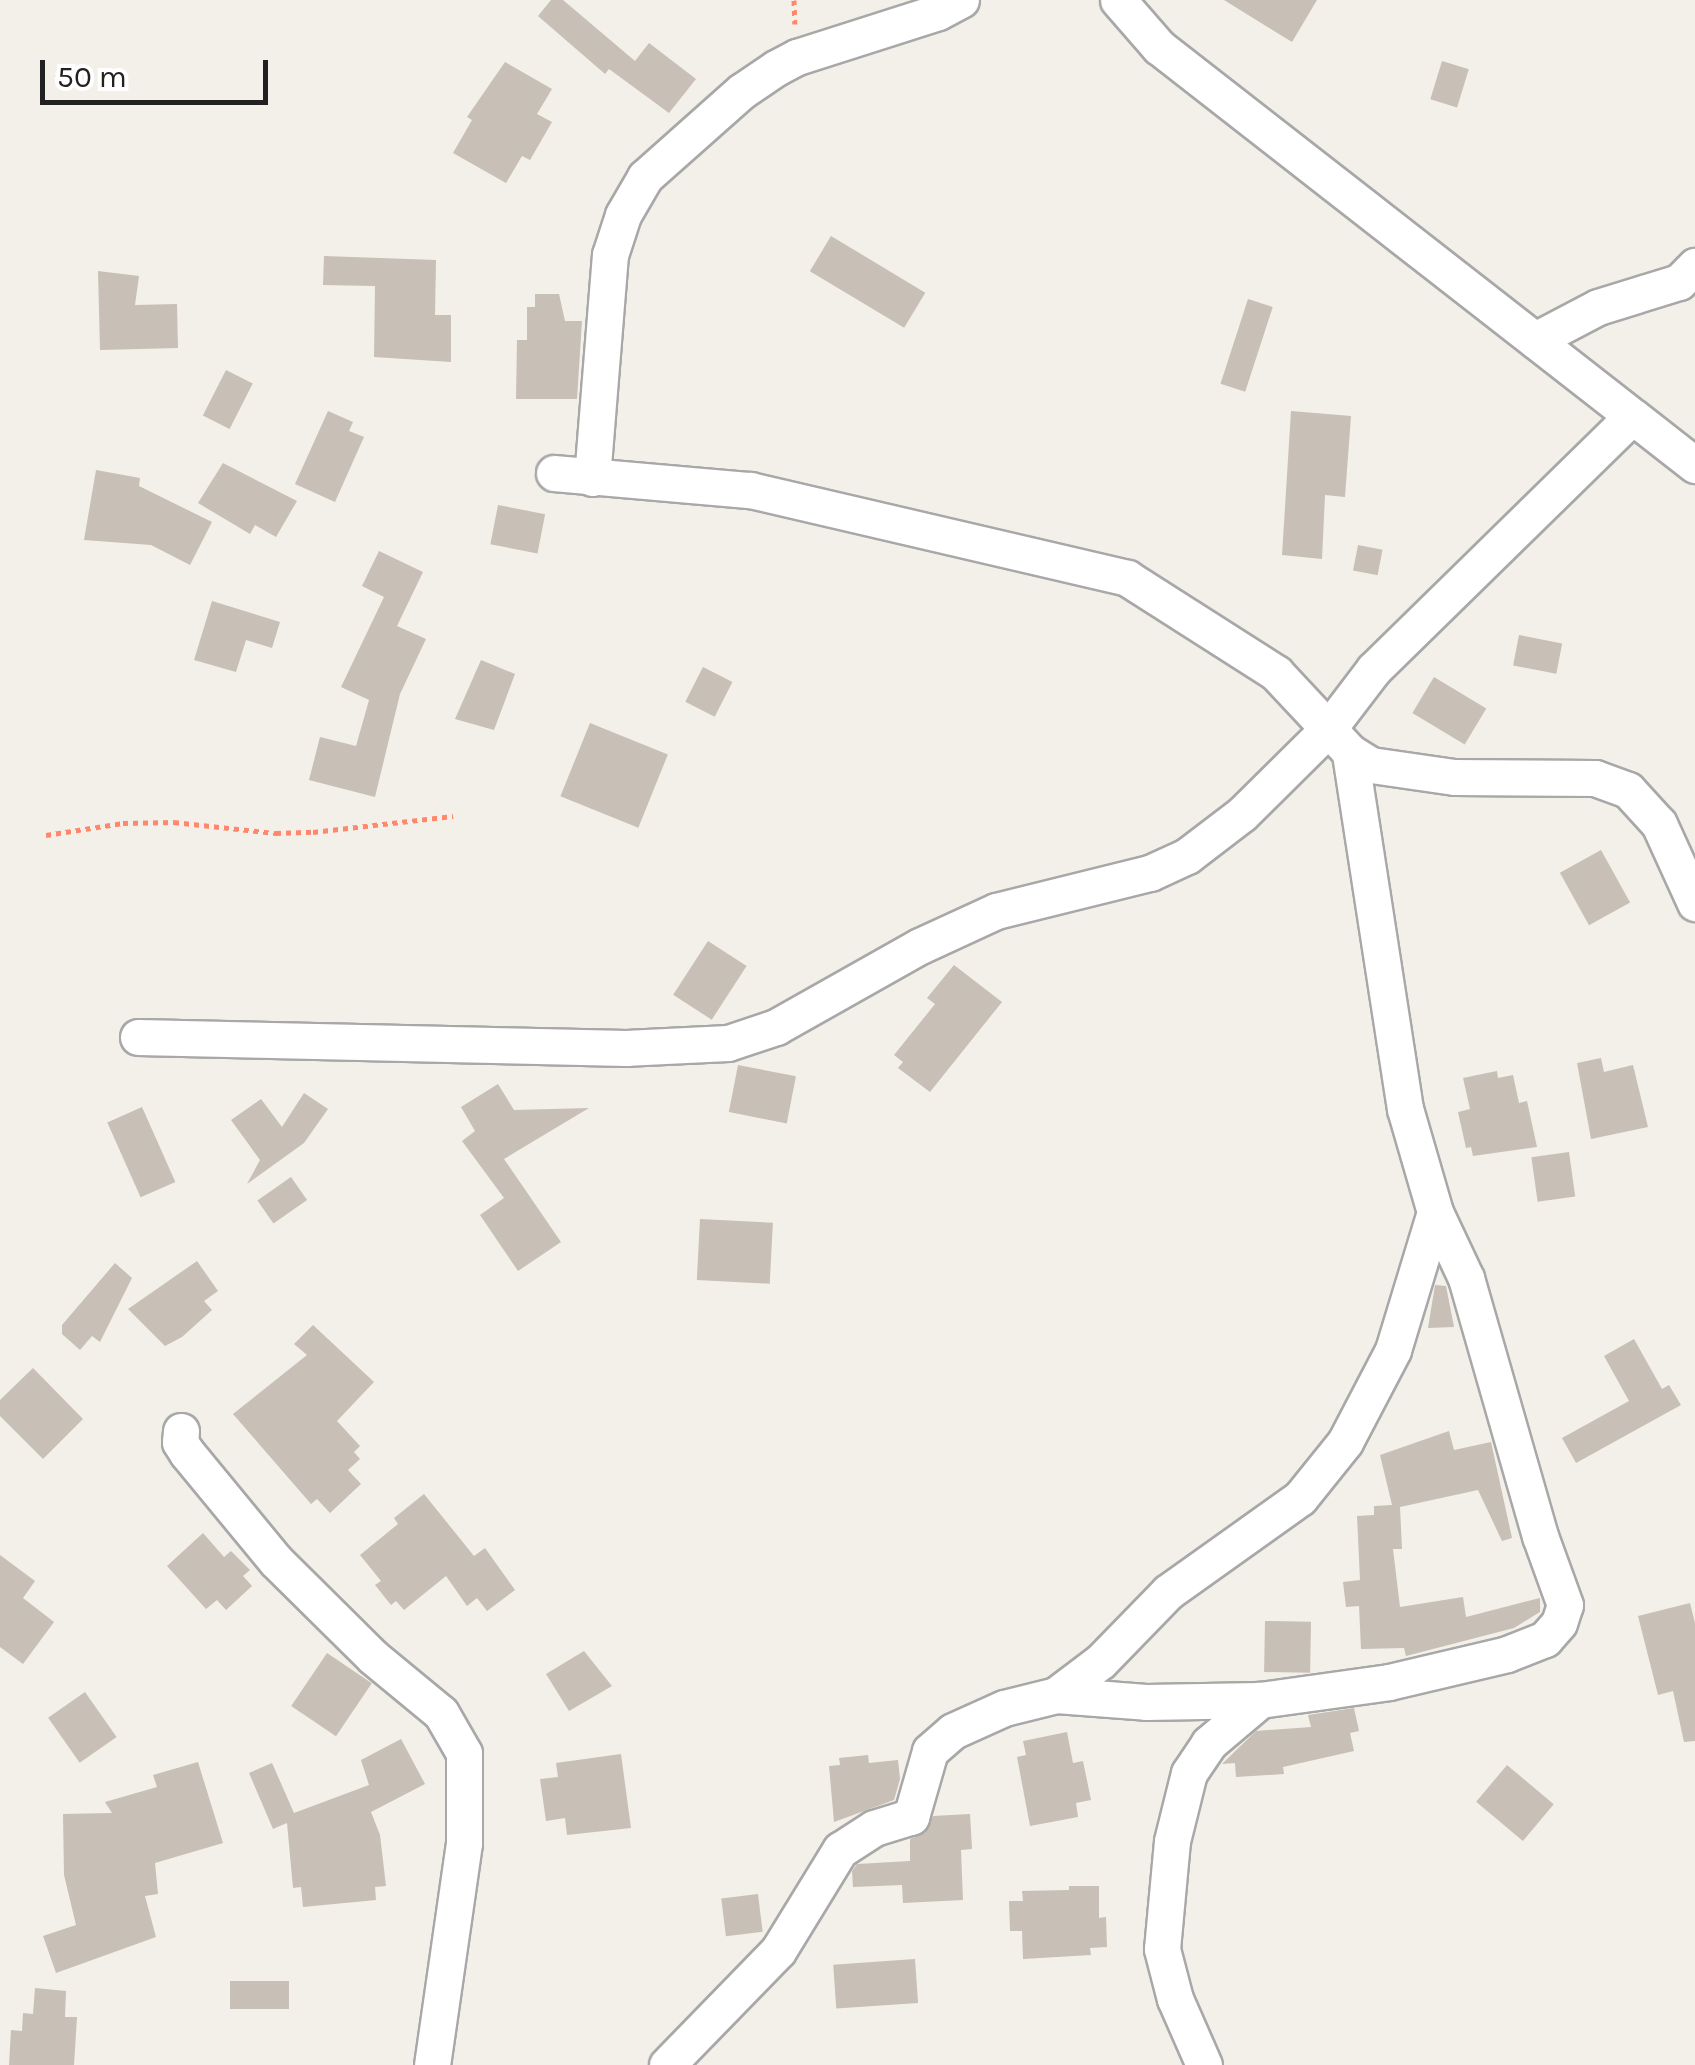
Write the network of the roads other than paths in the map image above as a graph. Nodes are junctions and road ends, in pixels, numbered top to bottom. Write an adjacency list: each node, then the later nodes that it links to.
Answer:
1 (960, 0): 8 (street)
2 (1118, 0): 4 (street)
3 (1695, 266): 4 (street)
4 (1535, 340): 5 (street)
5 (1632, 416): 6 (street); 9 (street)
6 (1695, 466)
7 (554, 474): 8 (street)
8 (592, 478): 9 (street)
9 (1339, 740): 10 (street); 11 (street); 12 (street)
10 (1695, 903)
11 (138, 1037)
12 (1435, 1212): 14 (street); 15 (street)
13 (181, 1431): 16 (street)
14 (1056, 1695): 15 (street); 17 (street)
15 (1260, 1700): 18 (street)
16 (432, 2065)
17 (667, 2065)
18 (1204, 2065)

